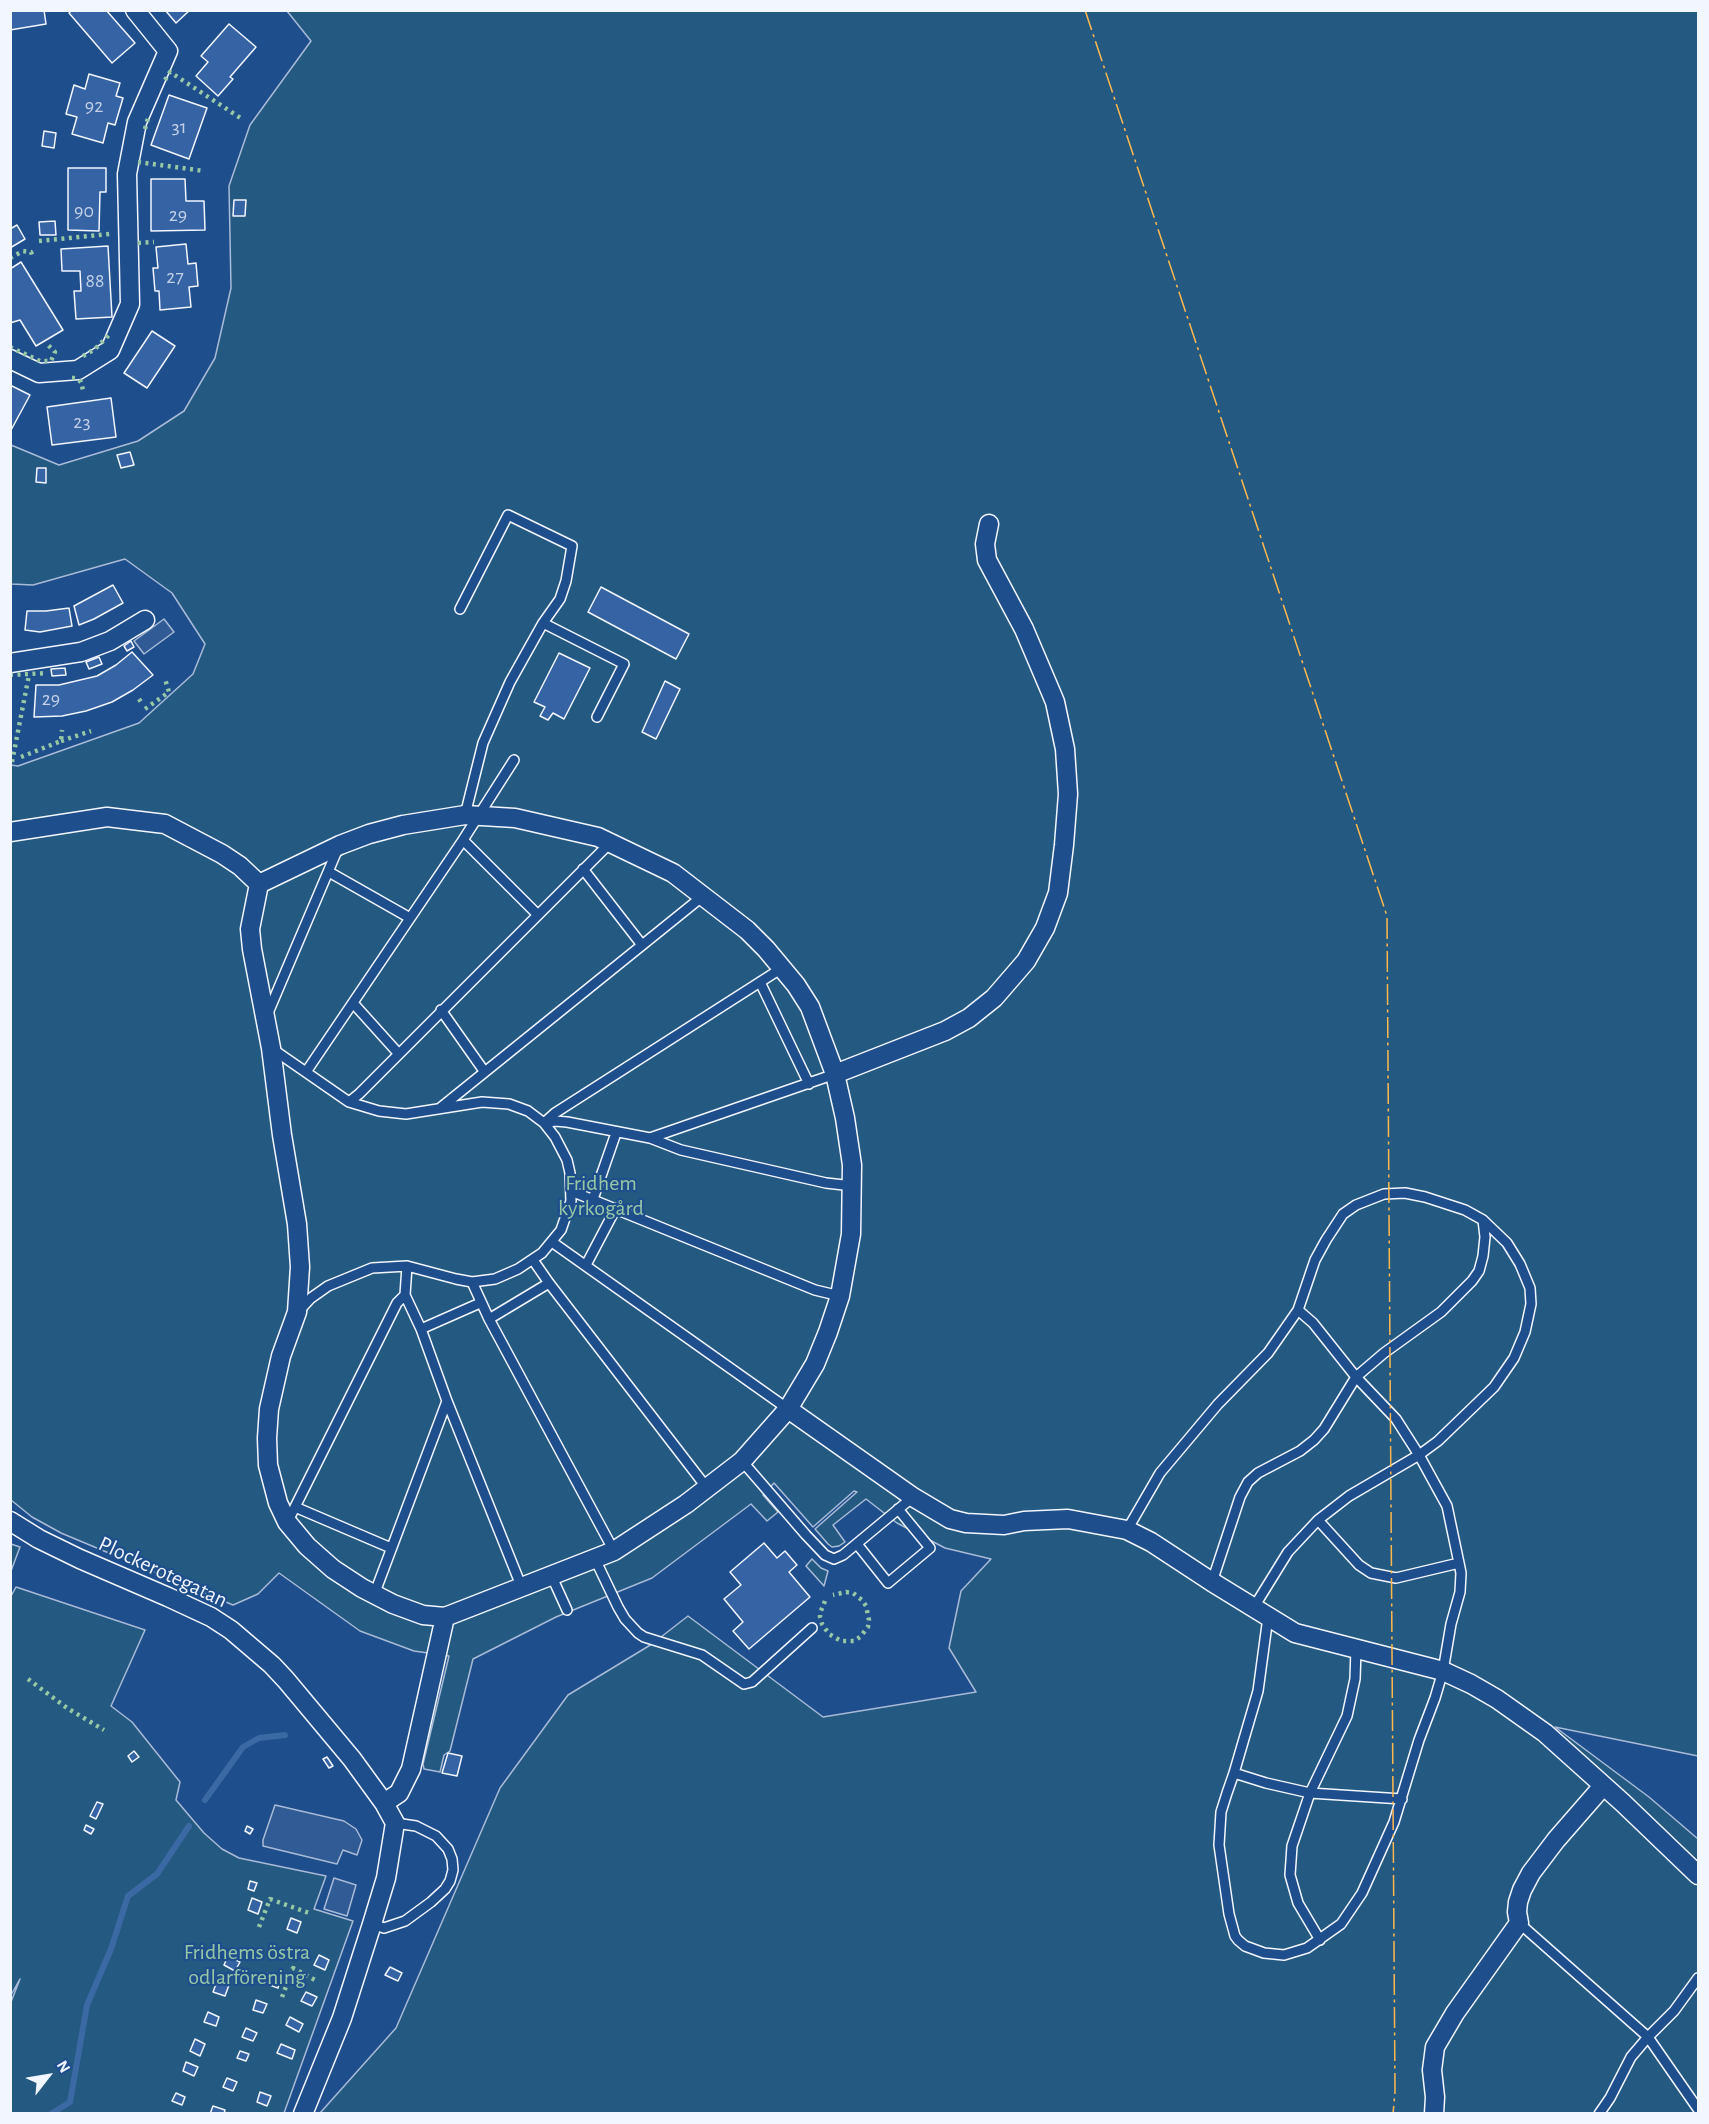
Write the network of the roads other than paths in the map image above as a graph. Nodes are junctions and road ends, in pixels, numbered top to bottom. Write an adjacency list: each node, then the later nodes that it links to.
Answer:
1 (135, 10): 2 (street)
2 (10, 359)
3 (988, 524): 31 (street)
4 (460, 609): 6 (lane)
5 (145, 620): 7 (street)
6 (543, 623): 8 (lane); 10 (lane)
7 (10, 663)
8 (597, 717)
9 (514, 760): 10 (lane)
10 (472, 815): 12 (lane); 13 (street); 14 (street)
11 (10, 832): 17 (street)
12 (463, 840): 19 (lane); 20 (lane)
13 (610, 843): 15 (lane); 18 (street)
14 (340, 845): 16 (lane); 17 (street)
15 (583, 869): 19 (lane); 21 (lane)
16 (329, 872): 20 (lane); 26 (lane)
17 (259, 884): 26 (street)
18 (703, 896): 21 (lane); 22 (street)
19 (537, 914): 25 (lane)
20 (410, 918): 24 (lane)
21 (642, 945): 29 (lane)
22 (782, 968): 23 (lane); 31 (street)
23 (760, 982): 32 (lane); 35 (lane)
24 (353, 1004): 28 (lane); 30 (lane)
25 (441, 1010): 28 (lane); 29 (lane)
26 (265, 1018): 27 (street)
27 (271, 1048): 30 (lane); 53 (street)
28 (398, 1053): 33 (lane)
29 (484, 1071): 34 (lane)
30 (306, 1072): 33 (lane)
31 (835, 1074): 32 (lane); 38 (street)
32 (808, 1084): 37 (lane)
33 (349, 1102): 34 (lane)
34 (438, 1110): 35 (lane)
35 (544, 1124): 36 (lane); 39 (lane)
36 (616, 1133): 37 (lane); 40 (lane)
37 (650, 1138): 38 (lane)
38 (853, 1186): 50 (street)
39 (571, 1191): 40 (lane); 43 (lane)
40 (592, 1198): 41 (lane)
41 (616, 1208): 45 (lane); 50 (lane)
42 (1483, 1220): 52 (lane); 56 (lane); 59 (lane)
43 (552, 1242): 44 (lane); 45 (lane)
44 (534, 1260): 47 (lane); 48 (lane)
45 (586, 1265): 58 (lane)
46 (407, 1266): 47 (lane); 49 (lane); 53 (lane)
47 (472, 1282): 51 (lane)
48 (549, 1283): 54 (lane); 61 (lane)
49 (405, 1295): 55 (lane); 64 (lane)
50 (840, 1296): 58 (street)
51 (480, 1303): 54 (lane); 55 (lane)
52 (1298, 1310): 56 (lane); 67 (lane)
53 (297, 1312): 64 (street)
54 (489, 1319): 70 (lane)
55 (421, 1329): 57 (lane)
56 (1356, 1377): 59 (lane); 74 (lane)
57 (447, 1401): 69 (lane); 75 (lane)
58 (788, 1409): 60 (street); 62 (street)
59 (1419, 1455): 65 (lane); 72 (lane)
60 (742, 1461): 61 (street); 68 (lane)
61 (707, 1488): 70 (street)
62 (913, 1497): 63 (lane); 67 (street)
63 (898, 1509): 68 (lane); 68 (lane)
64 (291, 1514): 69 (lane); 76 (street)
65 (1318, 1520): 72 (lane); 78 (lane)
66 (10, 1521): 87 (street, Plockerotegatan)
67 (1127, 1530): 74 (street)
68 (856, 1544)
69 (392, 1548): 76 (lane)
70 (614, 1551): 71 (street)
71 (595, 1559): 73 (street); 80 (lane)
72 (1459, 1563): 82 (lane)
73 (552, 1577): 75 (street); 77 (lane)
74 (1212, 1582): 78 (street)
75 (523, 1588): 79 (street)
76 (373, 1595): 79 (street)
77 (567, 1610)
78 (1261, 1612): 81 (street); 83 (lane)
79 (445, 1617): 87 (street)
80 (812, 1628)
81 (1356, 1649): 82 (street); 85 (lane)
82 (1443, 1671): 84 (street); 86 (lane)
83 (1234, 1773): 85 (lane); 92 (lane)
84 (1603, 1786): 89 (street); 90 (street)
85 (1310, 1793): 86 (lane); 92 (lane)
86 (1402, 1799): 92 (lane)
87 (384, 1803): 88 (street, Plockerotegatan)
88 (395, 1823): 91 (street); 91 (lane)
89 (1698, 1875)
90 (1519, 1923): 94 (lane); 97 (street)
91 (372, 1924): 96 (street)
92 (1320, 1940)
93 (1698, 1978): 94 (lane)
94 (1648, 2037): 95 (lane); 98 (lane)
95 (1698, 2109)
96 (303, 2114)
97 (1434, 2114)
98 (1599, 2114)

